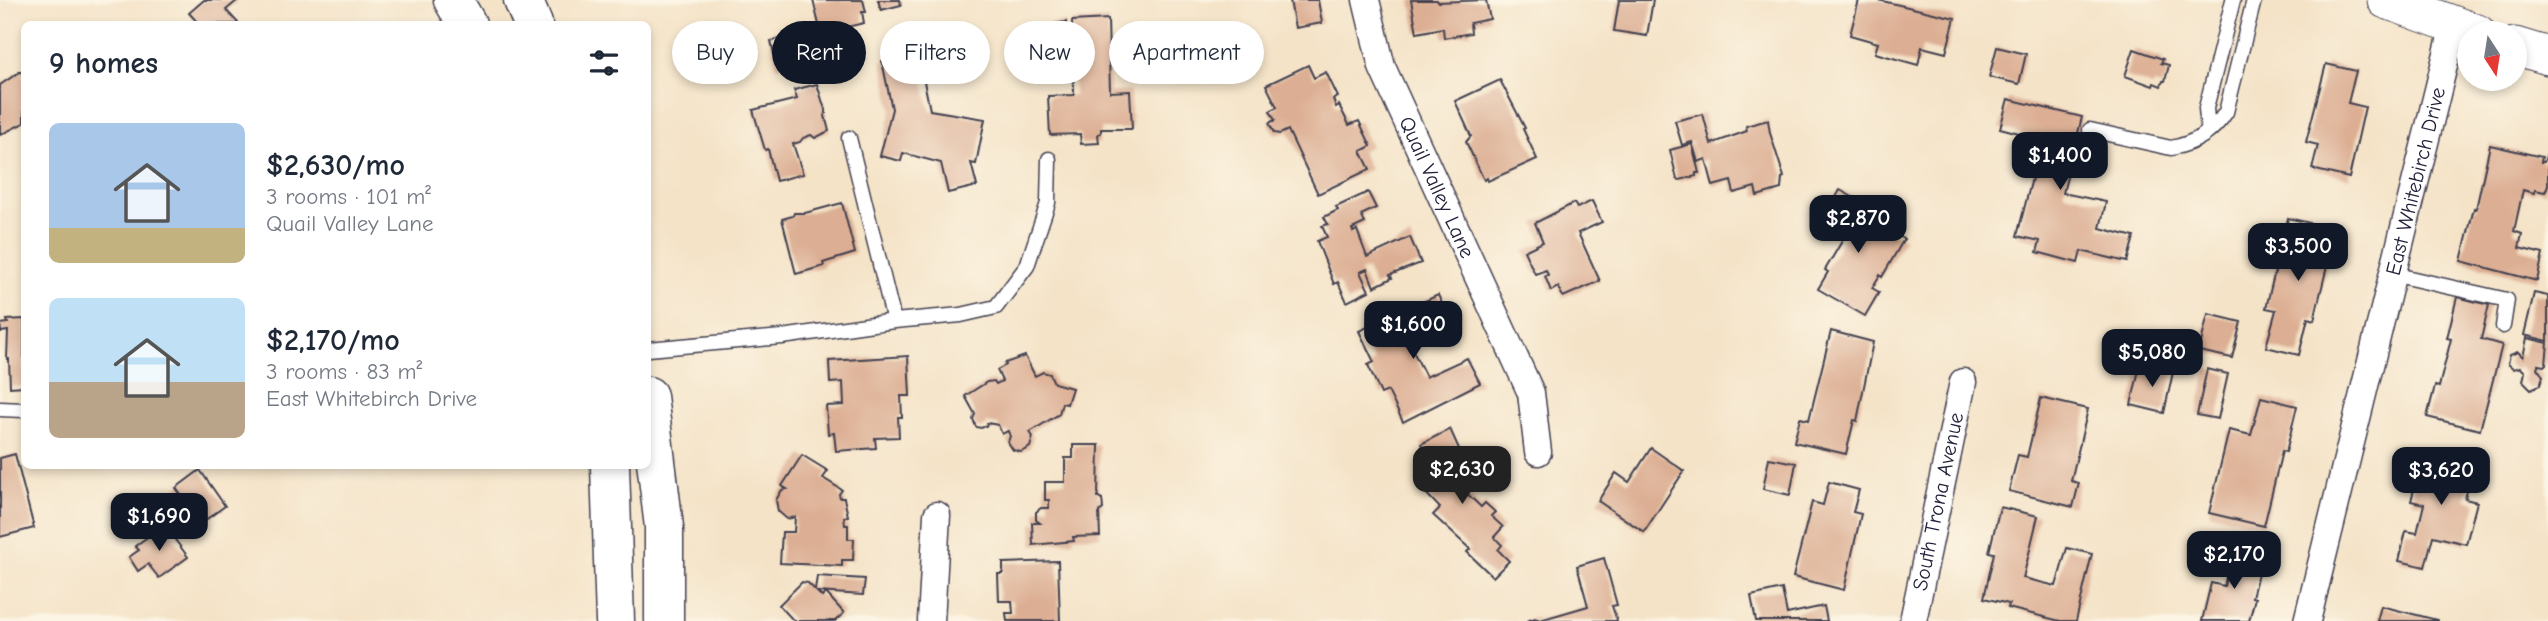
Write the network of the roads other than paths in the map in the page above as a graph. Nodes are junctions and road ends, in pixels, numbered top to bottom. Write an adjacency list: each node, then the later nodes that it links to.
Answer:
1 (453, 0): 7 (main road)
2 (523, 0): 8 (main road)
3 (1366, 0): 25 (street, Quail Valley Lane)
4 (2233, 0): 14 (lane)
5 (2254, 0): 14 (lane)
6 (2386, 0): 9 (main road)
7 (465, 21)
8 (533, 21)
9 (2457, 26)
10 (2527, 50): 11 (main road)
11 (2548, 56)
12 (2457, 59): 17 (street, East Whitebirch Drive)
13 (2090, 130): 14 (lane)
14 (2208, 132)
15 (849, 138): 18 (lane)
16 (1049, 159): 18 (lane)
17 (2392, 274): 19 (lane); 32 (street, East Whitebirch Drive)
18 (894, 321): 20 (lane)
19 (2503, 326)
20 (651, 349)
21 (1963, 382): 31 (street, South Trona Avenue)
22 (0, 409): 23 (lane)
23 (21, 410)
24 (651, 421): 29 (main road)
25 (1538, 452)
26 (610, 469): 28 (main road)
27 (937, 515): 30 (street)
28 (615, 621)
29 (664, 621)
30 (931, 621)
31 (1913, 621)
32 (2307, 621)

